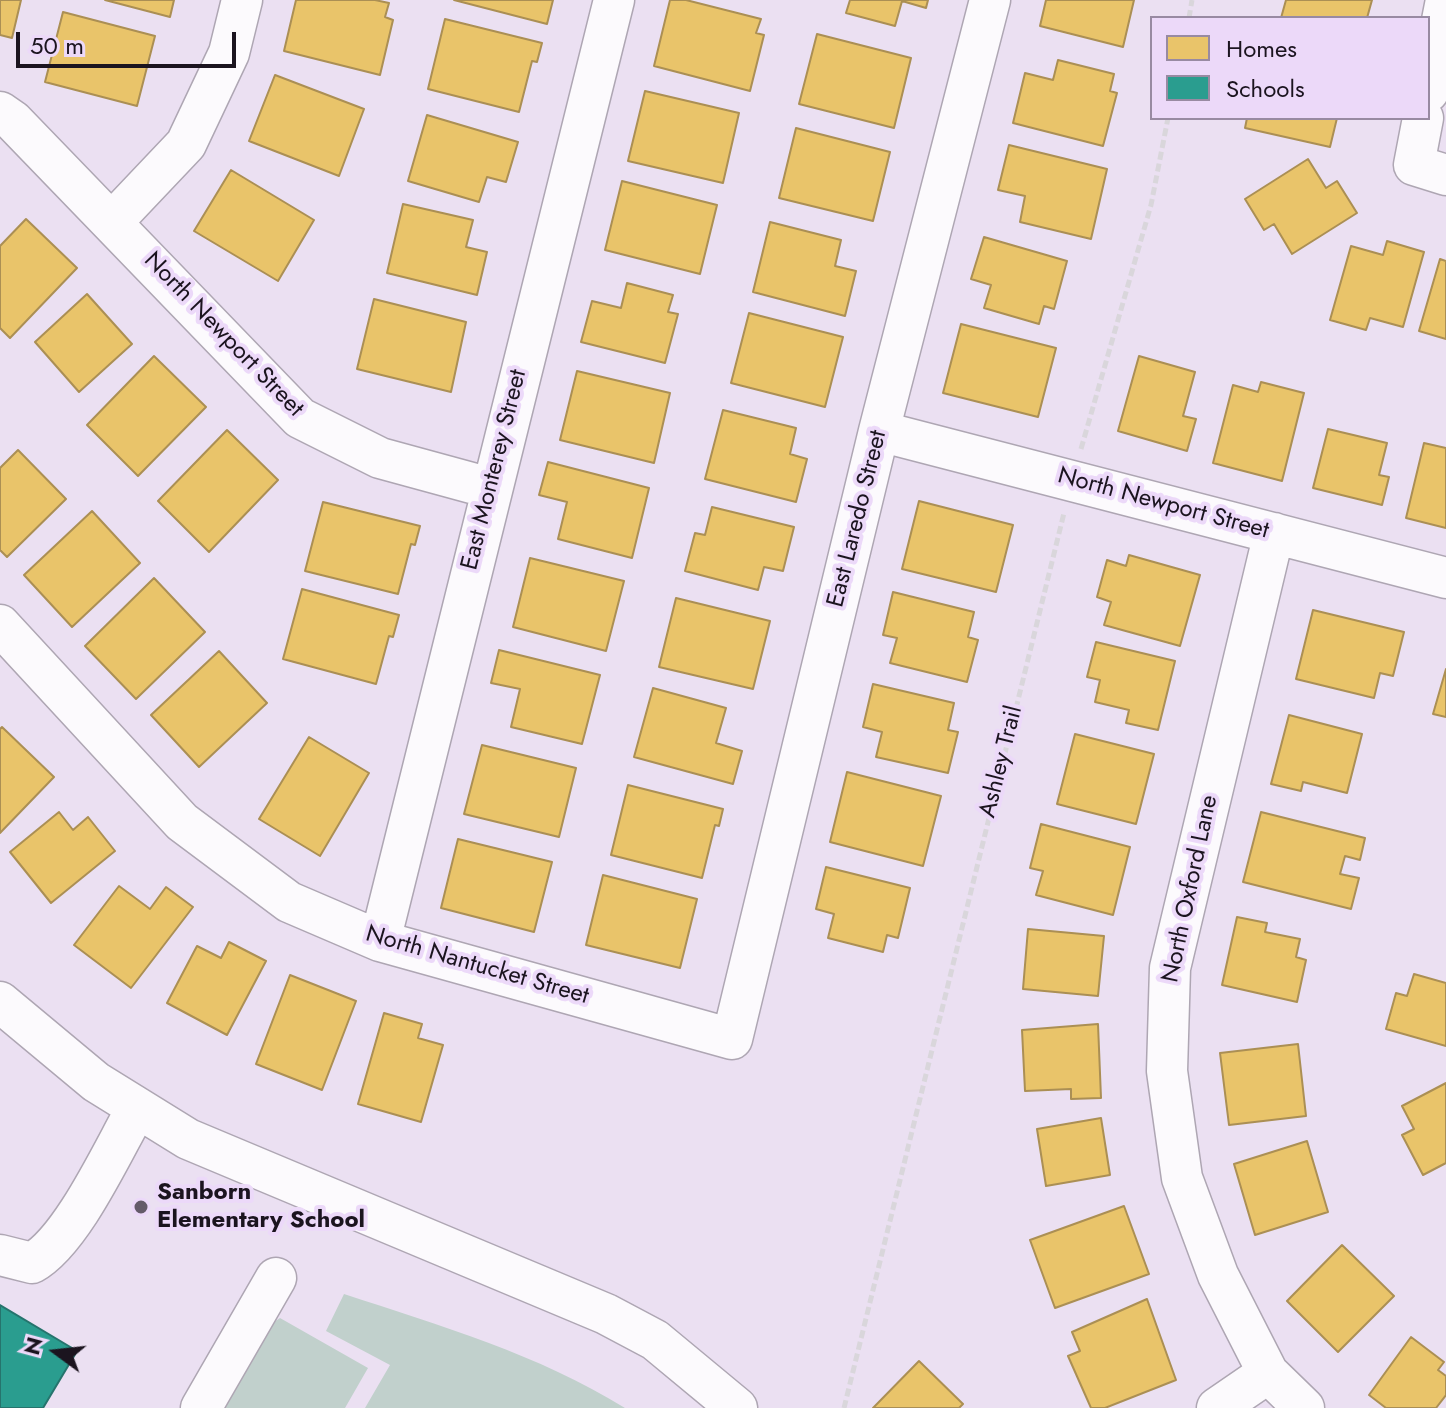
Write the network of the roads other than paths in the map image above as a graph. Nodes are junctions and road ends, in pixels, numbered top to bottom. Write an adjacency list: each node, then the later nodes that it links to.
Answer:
1 (242, 0): 9 (street)
2 (614, 0): 11 (street, East Monterey Street)
3 (990, 0): 10 (street, East Laredo Street)
4 (1446, 0): 5 (street)
5 (1430, 82)
6 (0, 112): 9 (street, North Newport Street)
7 (1423, 120): 8 (street)
8 (1430, 170)
9 (113, 221): 11 (street, North Newport Street)
10 (879, 431): 12 (street, North Newport Street); 17 (street, East Laredo Street)
11 (490, 488): 15 (street, East Monterey Street)
12 (1274, 533): 13 (street, North Newport Street); 21 (street, North Oxford Lane)
13 (1446, 578)
14 (0, 625): 15 (street, North Nantucket Street)
15 (380, 941): 17 (street, North Nantucket Street)
16 (0, 1002): 18 (street)
17 (732, 1039)
18 (137, 1108): 19 (street); 23 (street)
19 (0, 1255)
20 (276, 1278): 22 (street)
21 (1268, 1373): 24 (street); 25 (street, North Oxford Lane)
22 (201, 1408)
23 (737, 1408)
24 (1217, 1408)
25 (1304, 1408)

